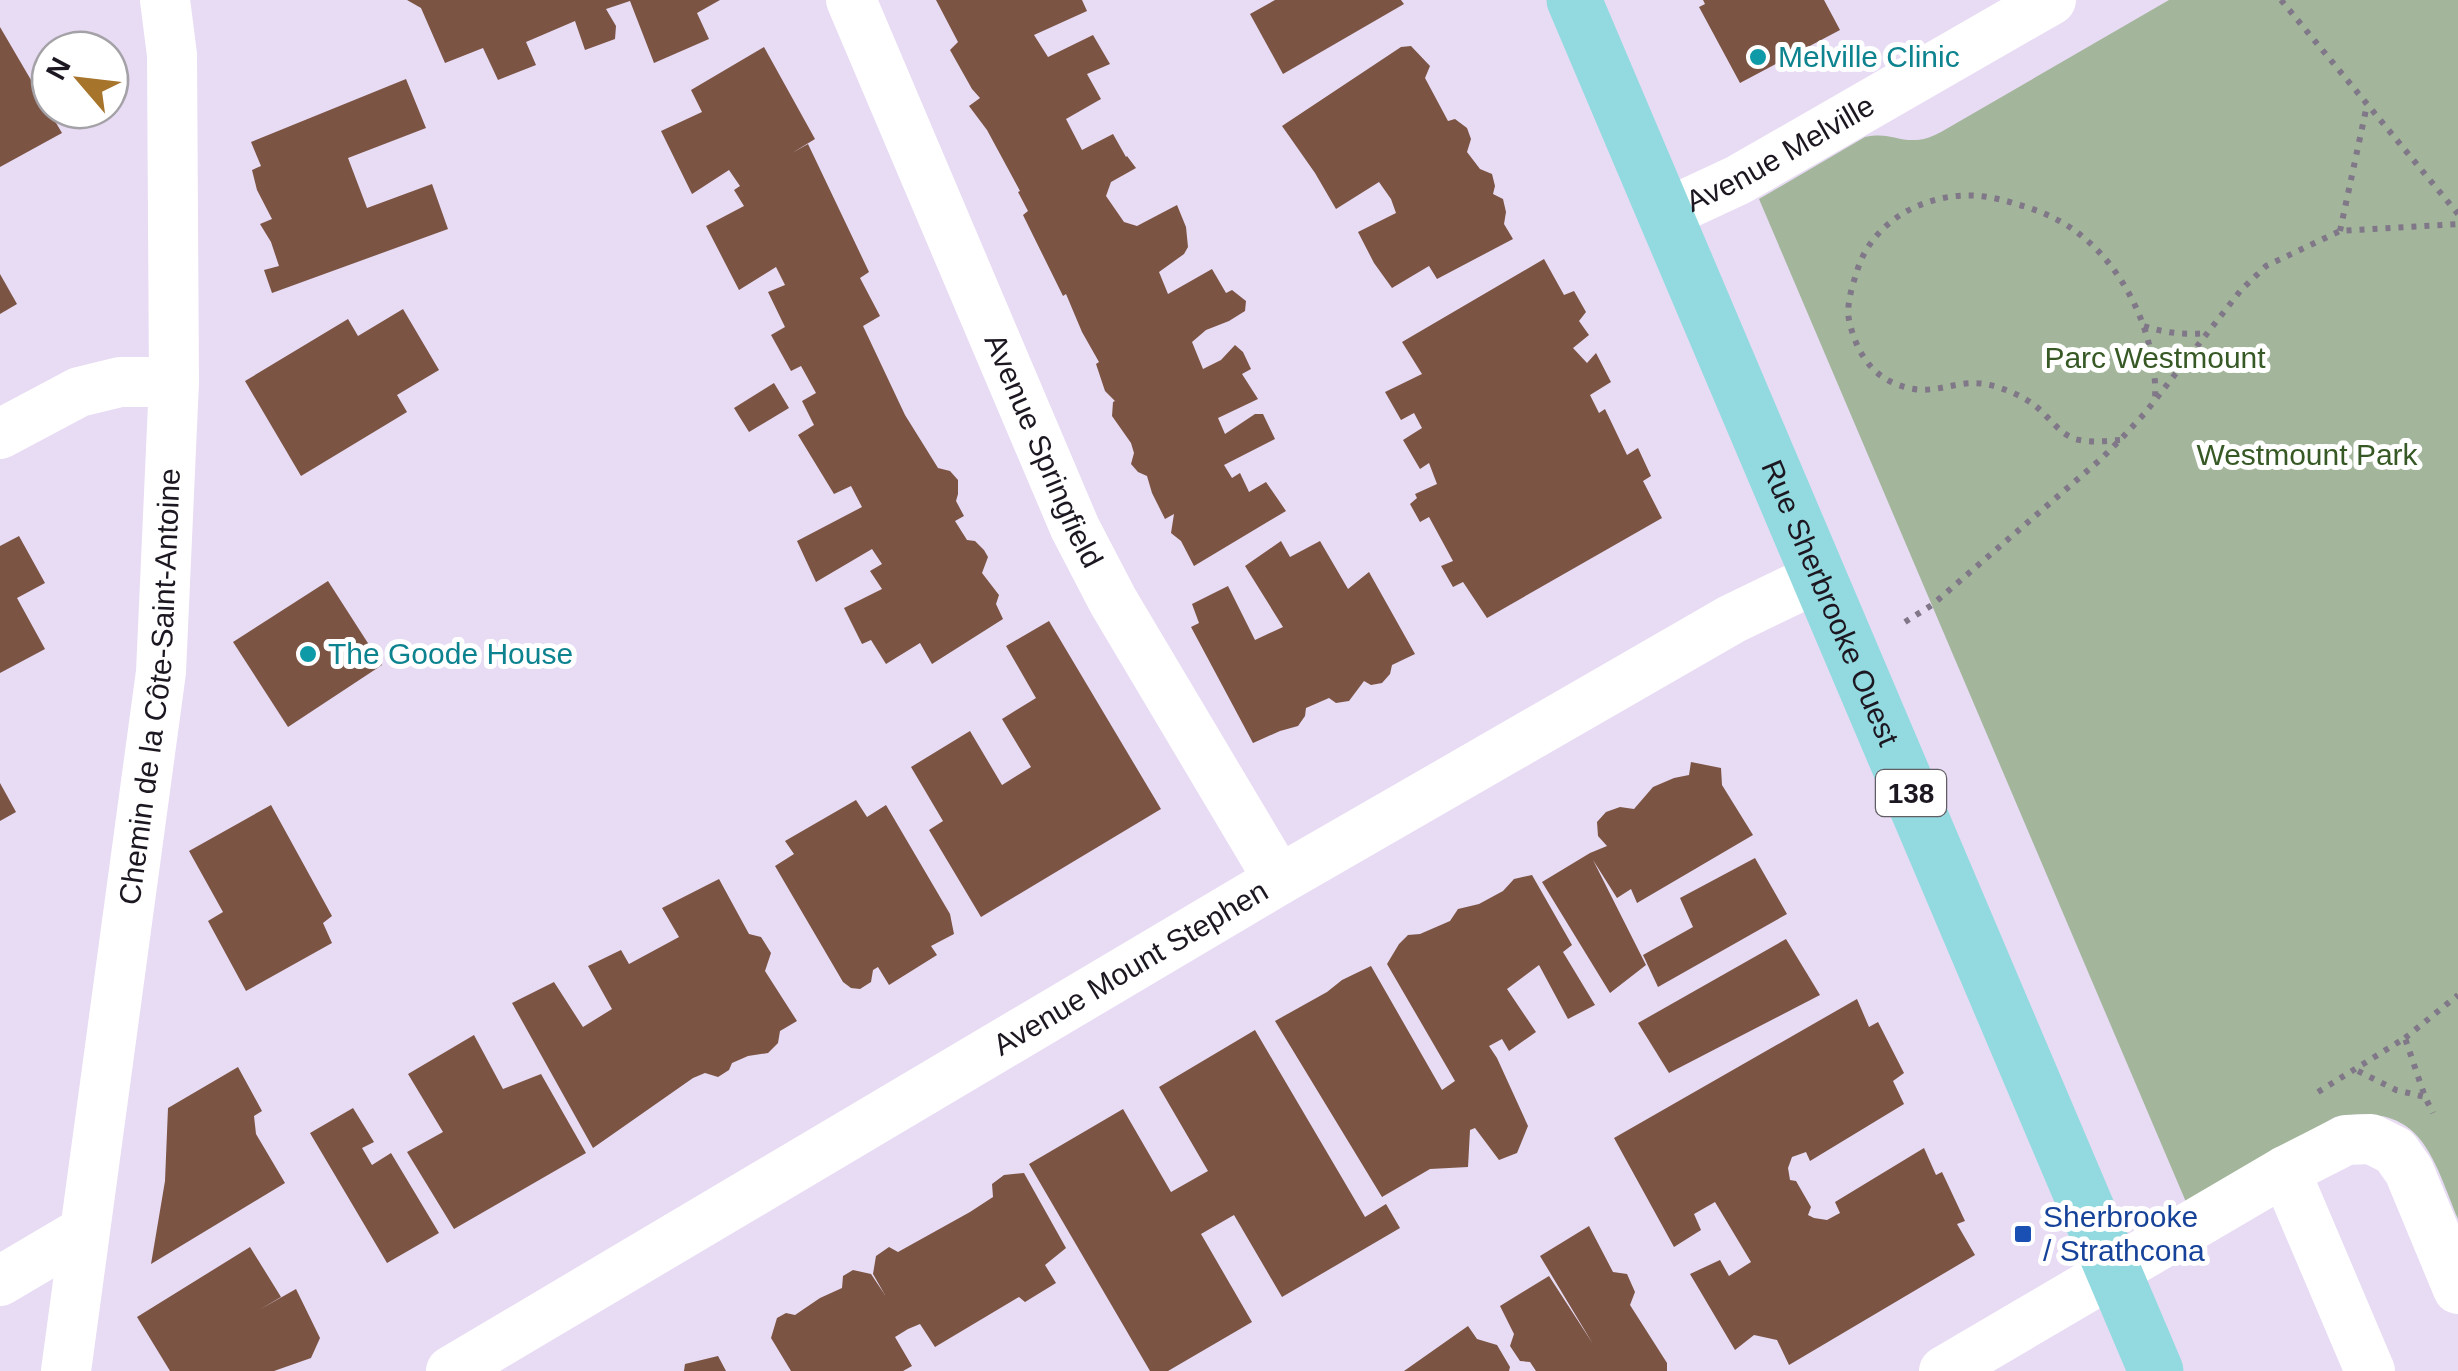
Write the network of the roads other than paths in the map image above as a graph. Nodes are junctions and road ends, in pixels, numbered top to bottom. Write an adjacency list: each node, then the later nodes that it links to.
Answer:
1 (166, 0): 6 (street, Chemin de la Côte-Saint-Antoine)
2 (851, 0): 9 (street, Avenue Springfield)
3 (1574, 0): 5 (main road, Rue Sherbrooke Ouest / 138)
4 (2051, 0): 5 (street, Avenue Melville)
5 (1665, 214): 8 (main road, Rue Sherbrooke Ouest / 138)
6 (174, 382): 7 (street); 11 (street, Chemin de la Côte-Saint-Antoine)
7 (0, 434)
8 (1819, 577): 9 (street, Avenue Mount Stephen); 12 (main road, Rue Sherbrooke Ouest / 138)
9 (1278, 880): 16 (street, Avenue Mount Stephen)
10 (2285, 1171): 12 (street); 14 (street); 19 (street)
11 (83, 1232): 13 (street); 15 (street, Chemin de la Côte-Saint-Antoine)
12 (2114, 1272): 17 (street); 18 (main road, Rue Sherbrooke Ouest / 138)
13 (0, 1280)
14 (2458, 1289)
15 (66, 1371)
16 (451, 1371)
17 (1944, 1371)
18 (2156, 1371)
19 (2370, 1371)

